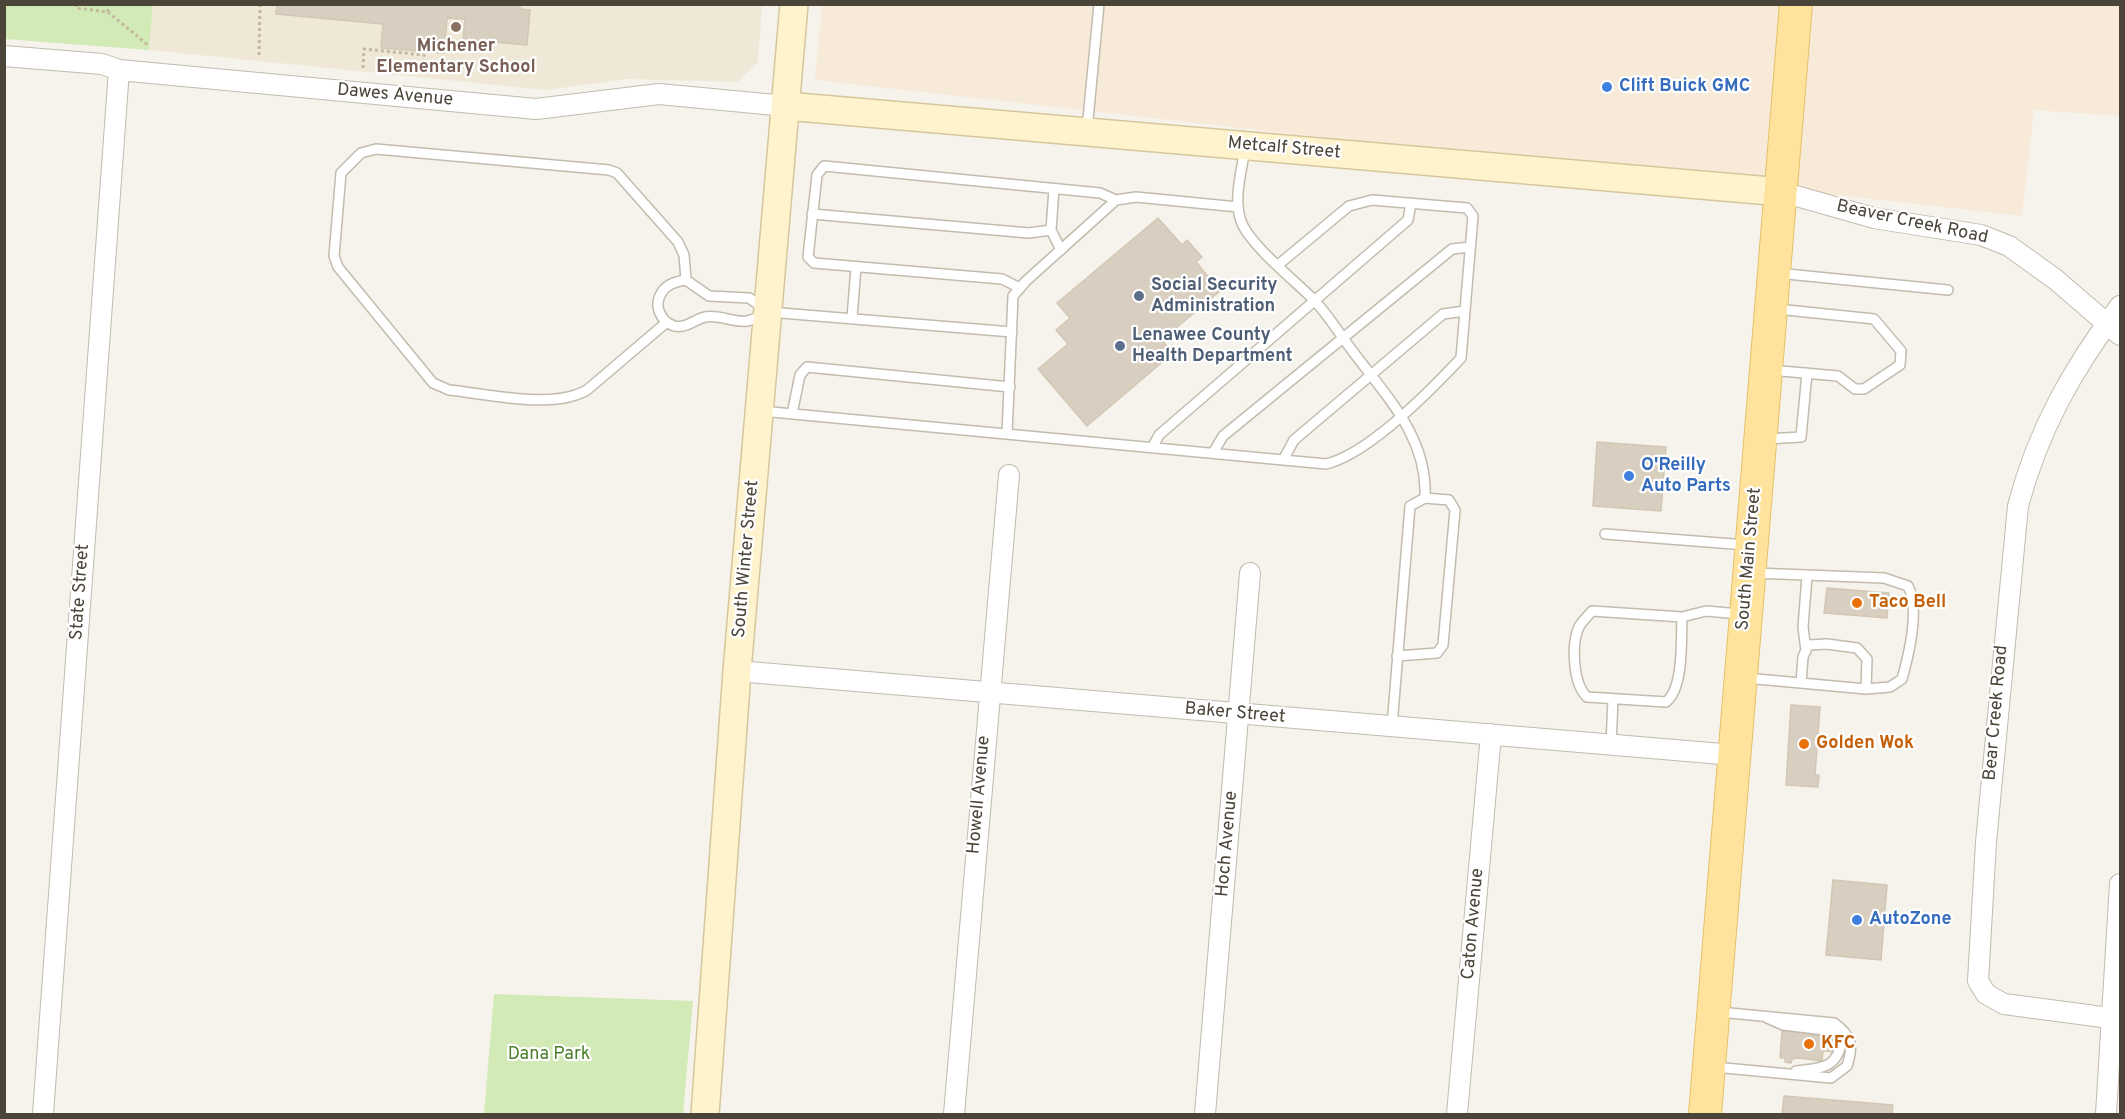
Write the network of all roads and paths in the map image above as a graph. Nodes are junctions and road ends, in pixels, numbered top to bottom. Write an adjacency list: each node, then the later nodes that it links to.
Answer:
1 (76, 4): 7 (path)
2 (108, 4): 7 (path)
3 (260, 4): 9 (path)
4 (794, 4): 14 (street, South Winter Street)
5 (1099, 4): 15 (lane)
6 (1796, 4): 18 (main road, South Main Street)
7 (108, 12): 8 (path)
8 (148, 45)
9 (259, 55)
10 (4, 56): 12 (street, Dawes Avenue)
11 (363, 68): 13 (path)
12 (119, 70): 14 (street, Dawes Avenue); 81 (street, State Street)
13 (417, 72)
14 (786, 106): 15 (street, Metcalf Street); 37 (street, South Winter Street)
15 (1087, 132): 16 (street, Metcalf Street)
16 (1246, 146): 18 (street, Metcalf Street); 21 (lane)
17 (1054, 189): 19 (lane); 22 (lane); 23 (lane)
18 (1782, 192): 28 (main road, South Main Street); 41 (street, Beaver Creek Road)
19 (1116, 200): 21 (lane); 25 (lane)
20 (1411, 203): 24 (lane); 26 (lane); 33 (lane)
21 (1238, 207): 26 (lane)
22 (812, 214): 23 (lane); 27 (lane)
23 (1051, 230): 25 (lane)
24 (1470, 247): 36 (lane); 43 (lane)
25 (1061, 250): 30 (lane)
26 (1278, 265): 33 (lane)
27 (856, 267): 30 (lane); 39 (lane)
28 (1775, 273): 31 (lane); 35 (main road, South Main Street)
29 (686, 279): 32 (lane); 40 (lane); 40 (lane)
30 (1020, 288): 42 (lane)
31 (1948, 290)
32 (709, 296): 37 (lane); 38 (lane)
33 (1315, 300): 43 (lane); 53 (lane)
34 (2121, 306): 41 (street)
35 (1772, 308): 44 (main road, South Main Street); 45 (lane)
36 (1465, 311): 46 (lane); 50 (lane)
37 (769, 312): 38 (lane); 39 (lane); 48 (street, South Winter Street)
38 (706, 317): 40 (lane)
39 (852, 318): 42 (lane)
40 (666, 322)
41 (2114, 330): 79 (street, Bear Creek Road)
42 (1012, 332): 47 (lane)
43 (1343, 339): 46 (lane); 54 (lane)
44 (1766, 370): 45 (lane); 52 (main road, South Main Street)
45 (1807, 373): 52 (lane)
46 (1371, 376): 50 (lane); 55 (lane)
47 (1010, 387): 49 (lane); 51 (lane)
48 (760, 411): 49 (lane); 66 (street, South Winter Street)
49 (792, 414): 51 (lane)
50 (1402, 415): 55 (lane); 57 (lane)
51 (1007, 434): 53 (lane)
52 (1761, 439): 59 (main road, South Main Street)
53 (1152, 448): 54 (lane)
54 (1213, 453): 55 (lane)
55 (1283, 460)
56 (1009, 476): 70 (street, Howell Avenue)
57 (1425, 498): 65 (lane); 65 (lane)
58 (1605, 534): 59 (lane)
59 (1750, 559): 61 (lane); 62 (main road, South Main Street)
60 (1250, 573): 72 (street, Hoch Avenue)
61 (1807, 576): 64 (lane); 69 (lane)
62 (1746, 614): 63 (lane); 67 (main road, South Main Street)
63 (1683, 617): 71 (lane); 71 (lane)
64 (1806, 651): 68 (lane); 69 (lane)
65 (1396, 656): 73 (lane)
66 (737, 671): 70 (street, Baker Street); 82 (street, South Winter Street)
67 (1740, 678): 68 (lane); 76 (main road, South Main Street)
68 (1801, 683): 69 (lane)
69 (1866, 689)
70 (989, 692): 72 (street, Baker Street); 83 (street, Howell Avenue)
71 (1613, 699): 75 (lane)
72 (1239, 715): 73 (street, Baker Street); 84 (street, Hoch Avenue)
73 (1392, 726): 74 (street, Baker Street)
74 (1491, 734): 75 (street, Baker Street); 85 (street, Caton Avenue)
75 (1611, 745): 76 (street, Baker Street)
76 (1734, 755): 78 (main road, South Main Street)
77 (2121, 884): 79 (street)
78 (1713, 1011): 80 (main road, South Main Street); 80 (lane)
79 (2110, 1018): 87 (street)
80 (1709, 1067): 86 (main road, South Main Street)
81 (43, 1114)
82 (705, 1114)
83 (954, 1114)
84 (1205, 1114)
85 (1458, 1114)
86 (1705, 1114)
87 (2106, 1114)

